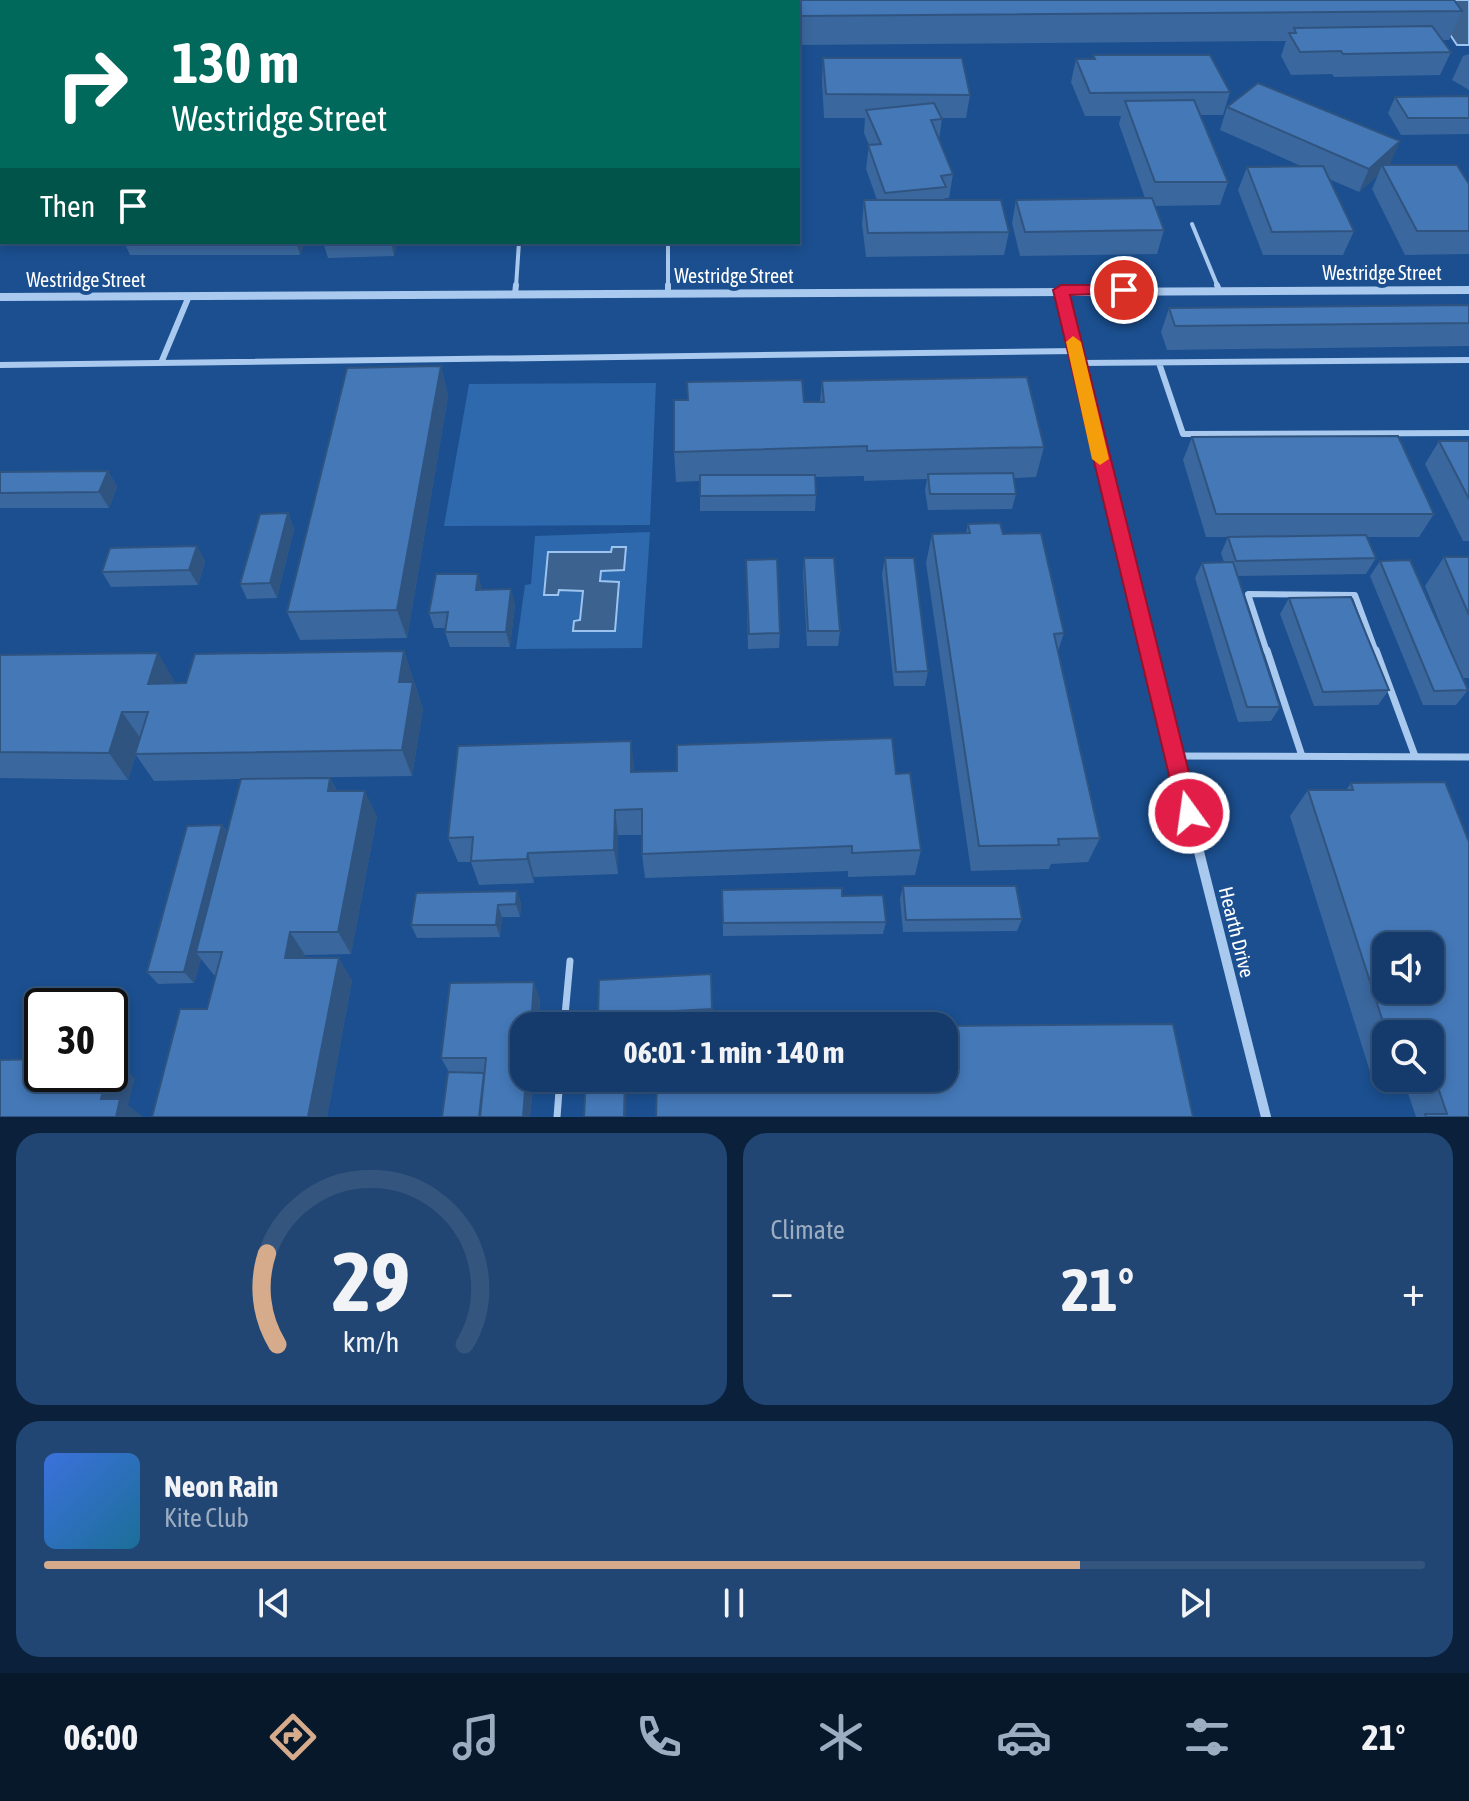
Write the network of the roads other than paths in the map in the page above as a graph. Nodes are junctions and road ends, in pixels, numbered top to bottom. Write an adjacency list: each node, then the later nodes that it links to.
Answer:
1 (1192, 224): 5 (lane)
2 (519, 244): 7 (lane)
3 (668, 244): 8 (lane)
4 (1061, 290): 5 (street, Westridge Street); 8 (street, Westridge Street); 11 (street, Hearth Drive)
5 (1219, 290): 6 (street, Westridge Street)
6 (1469, 290)
7 (515, 294): 8 (street, Westridge Street); 9 (street, Westridge Street)
8 (668, 294)
9 (189, 296): 10 (street, Westridge Street); 13 (lane)
10 (0, 297)
11 (1076, 351): 13 (lane); 14 (street, Hearth Drive)
12 (1469, 360): 15 (lane)
13 (161, 363): 16 (lane)
14 (1079, 363): 15 (lane); 18 (street, Hearth Drive)
15 (1159, 363): 17 (lane)
16 (0, 365)
17 (1469, 433)
18 (1174, 756): 19 (lane); 26 (street, Hearth Drive)
19 (1302, 756): 20 (lane); 20 (lane)
20 (1415, 756): 21 (lane)
21 (1469, 757)
22 (570, 961): 23 (lane)
23 (565, 1012)
24 (559, 1092): 25 (lane)
25 (557, 1117)
26 (1266, 1117)

